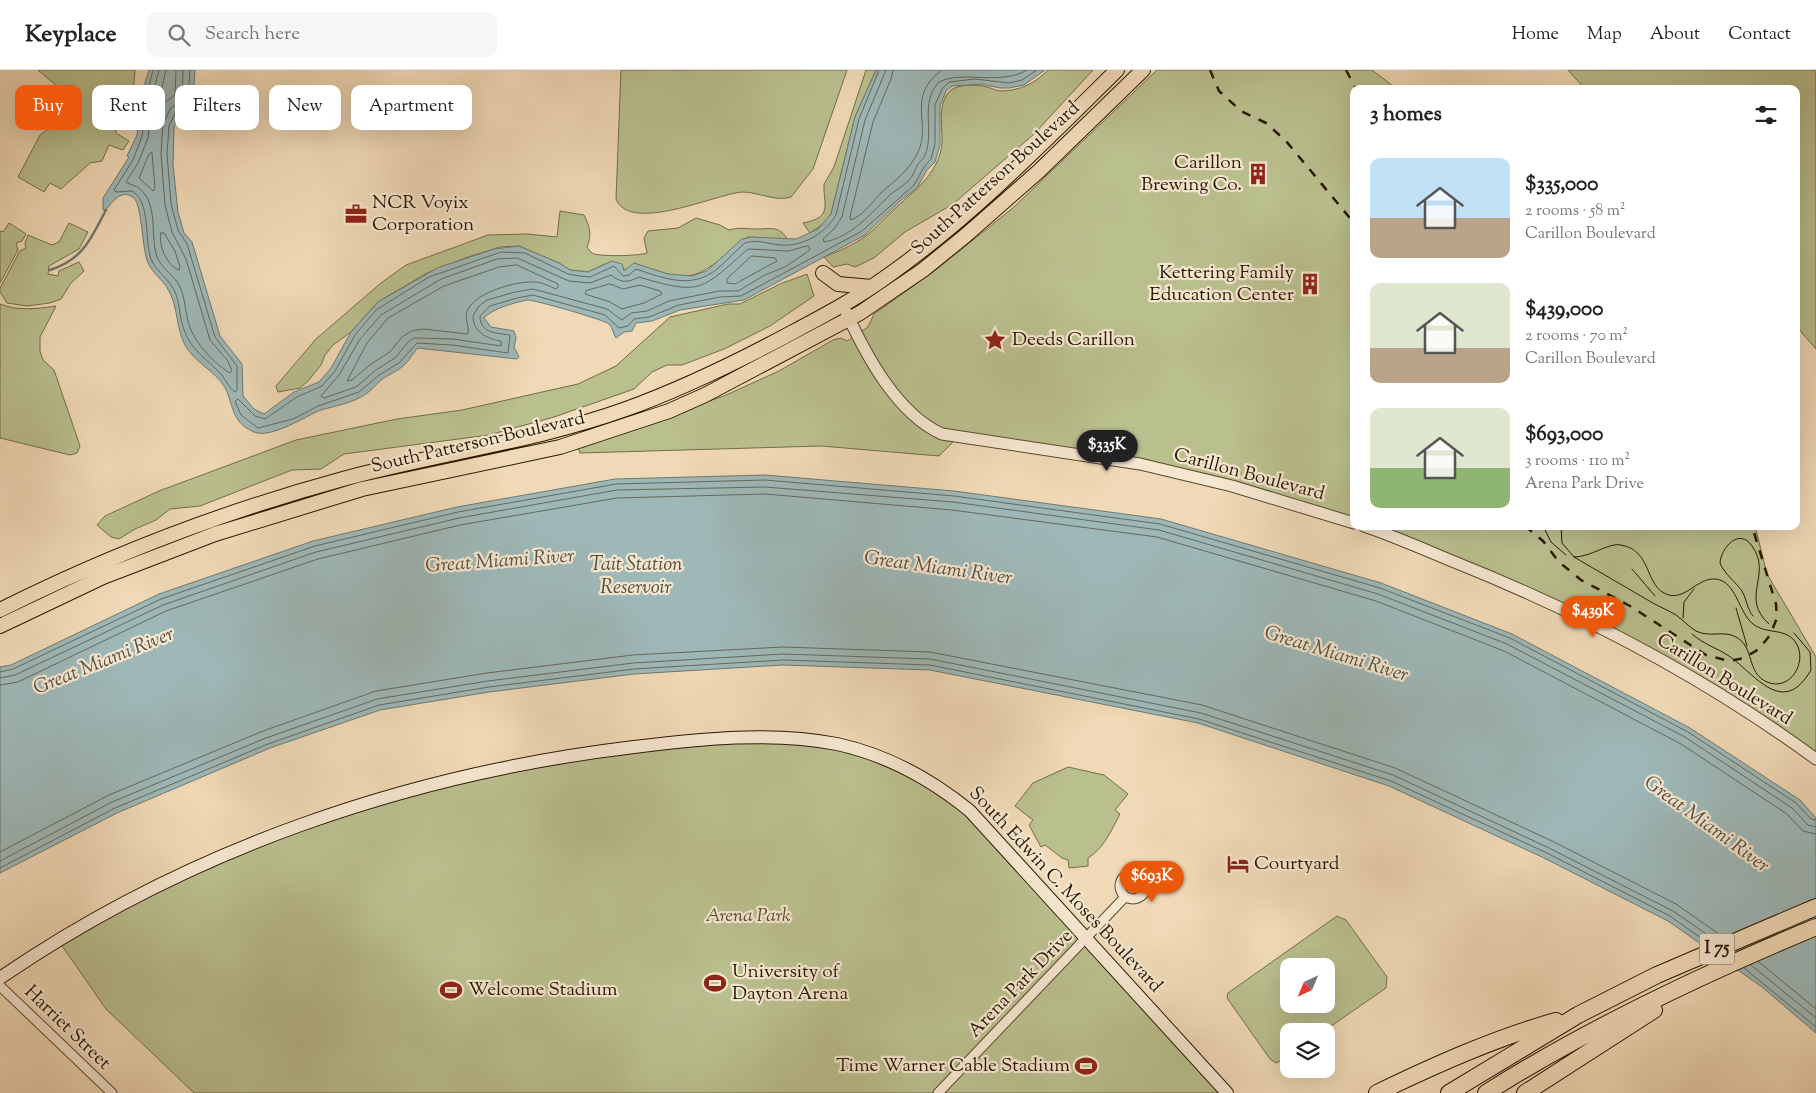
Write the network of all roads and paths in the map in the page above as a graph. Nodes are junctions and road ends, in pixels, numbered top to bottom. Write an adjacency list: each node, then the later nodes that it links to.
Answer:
1 (1117, 70): 4 (main road, South Patterson Boulevard)
2 (1143, 70): 6 (main road, South Patterson Boulevard)
3 (823, 273): 4 (main road)
4 (872, 287): 5 (main road, South Patterson Boulevard)
5 (842, 306): 6 (street, Carillon Boulevard); 9 (main road, South Patterson Boulevard)
6 (849, 319): 7 (street, Carillon Boulevard); 10 (main road, South Patterson Boulevard)
7 (1350, 522)
8 (1374, 530): 11 (street, Carillon Boulevard)
9 (0, 610)
10 (0, 626)
11 (1816, 759)
12 (1125, 897): 15 (street, Arena Park Drive)
13 (1816, 907): 19 (highway, I 75)
14 (1816, 928): 18 (highway, I 75)
15 (1087, 939): 16 (main road, South Edwin C. Moses Boulevard); 21 (street, Arena Park Drive); 22 (main road, South Edwin C. Moses Boulevard)
16 (0, 978)
17 (0, 986): 20 (street, Harriet Street)
18 (1644, 1012): 25 (highway, I 75); 26 (highway)
19 (1578, 1015): 23 (highway); 24 (highway, I 75)
20 (112, 1093)
21 (938, 1093)
22 (1227, 1093)
23 (1377, 1093)
24 (1450, 1093)
25 (1486, 1093)
26 (1525, 1093)

